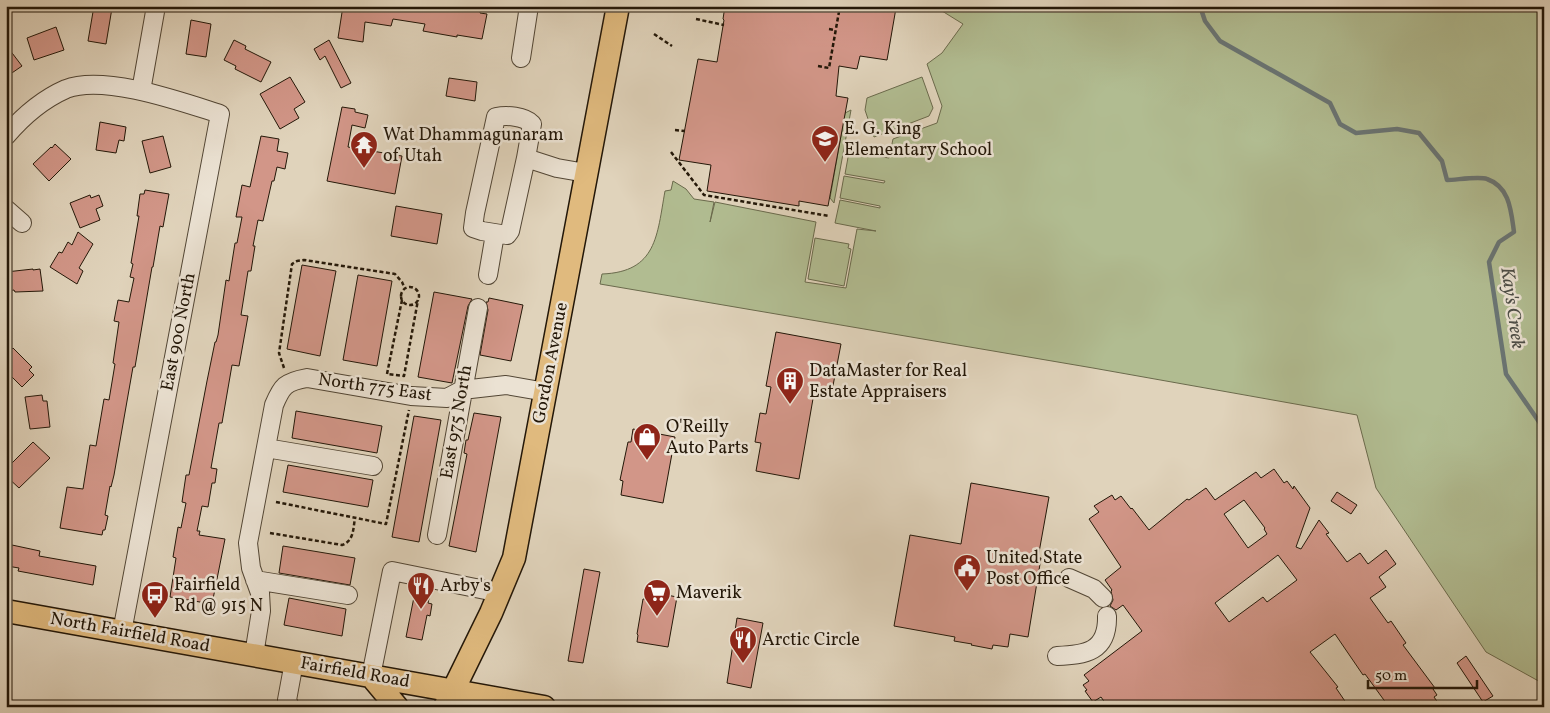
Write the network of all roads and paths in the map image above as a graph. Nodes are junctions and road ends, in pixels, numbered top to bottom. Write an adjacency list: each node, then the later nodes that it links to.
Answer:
1 (156, 6): 13 (street)
2 (529, 6): 11 (street)
3 (618, 6): 19 (main road, Gordon Avenue)
4 (840, 6): 8 (path)
5 (696, 19): 6 (path)
6 (724, 25)
7 (829, 29): 8 (path)
8 (835, 30): 12 (path)
9 (654, 34): 10 (path)
10 (672, 46)
11 (521, 58)
12 (818, 66)
13 (140, 91): 16 (street); 46 (street, East 900 North)
14 (675, 130): 15 (path)
15 (685, 131)
16 (6, 136)
17 (671, 152): 21 (path)
18 (526, 158): 19 (street); 23 (street); 23 (street)
19 (586, 173): 31 (main road, Gordon Avenue)
20 (6, 209): 22 (street)
21 (829, 216)
22 (22, 223)
23 (495, 234): 24 (street)
24 (488, 276)
25 (405, 289): 26 (path); 27 (path); 29 (path)
26 (402, 300): 27 (path); 27 (path)
27 (418, 300)
28 (478, 308): 30 (street, East 975 North)
29 (288, 374): 30 (street, North 775 East); 33 (street)
30 (462, 390): 31 (street, North 775 East); 38 (street, East 975 North)
31 (546, 392): 41 (main road, Gordon Avenue)
32 (410, 410): 36 (path)
33 (266, 448): 34 (street); 40 (street)
34 (373, 466)
35 (276, 502): 36 (path)
36 (355, 518): 37 (path)
37 (270, 533)
38 (438, 536)
39 (1069, 578): 43 (street)
40 (255, 580): 42 (street); 47 (street)
41 (500, 593): 50 (street); 51 (main road, Gordon Avenue)
42 (348, 595)
43 (1103, 598)
44 (6, 611): 46 (main road, North Fairfield Road)
45 (1107, 616): 48 (street)
46 (122, 632): 47 (main road, North Fairfield Road)
47 (254, 655): 49 (main road, Fairfield Road)
48 (1056, 656)
49 (294, 662): 50 (main road, Fairfield Road); 52 (street)
50 (371, 676): 51 (main road, Fairfield Road); 53 (main road)
51 (449, 699): 54 (main road, Fairfield Road)
52 (290, 707)
53 (397, 707)
54 (543, 707)

